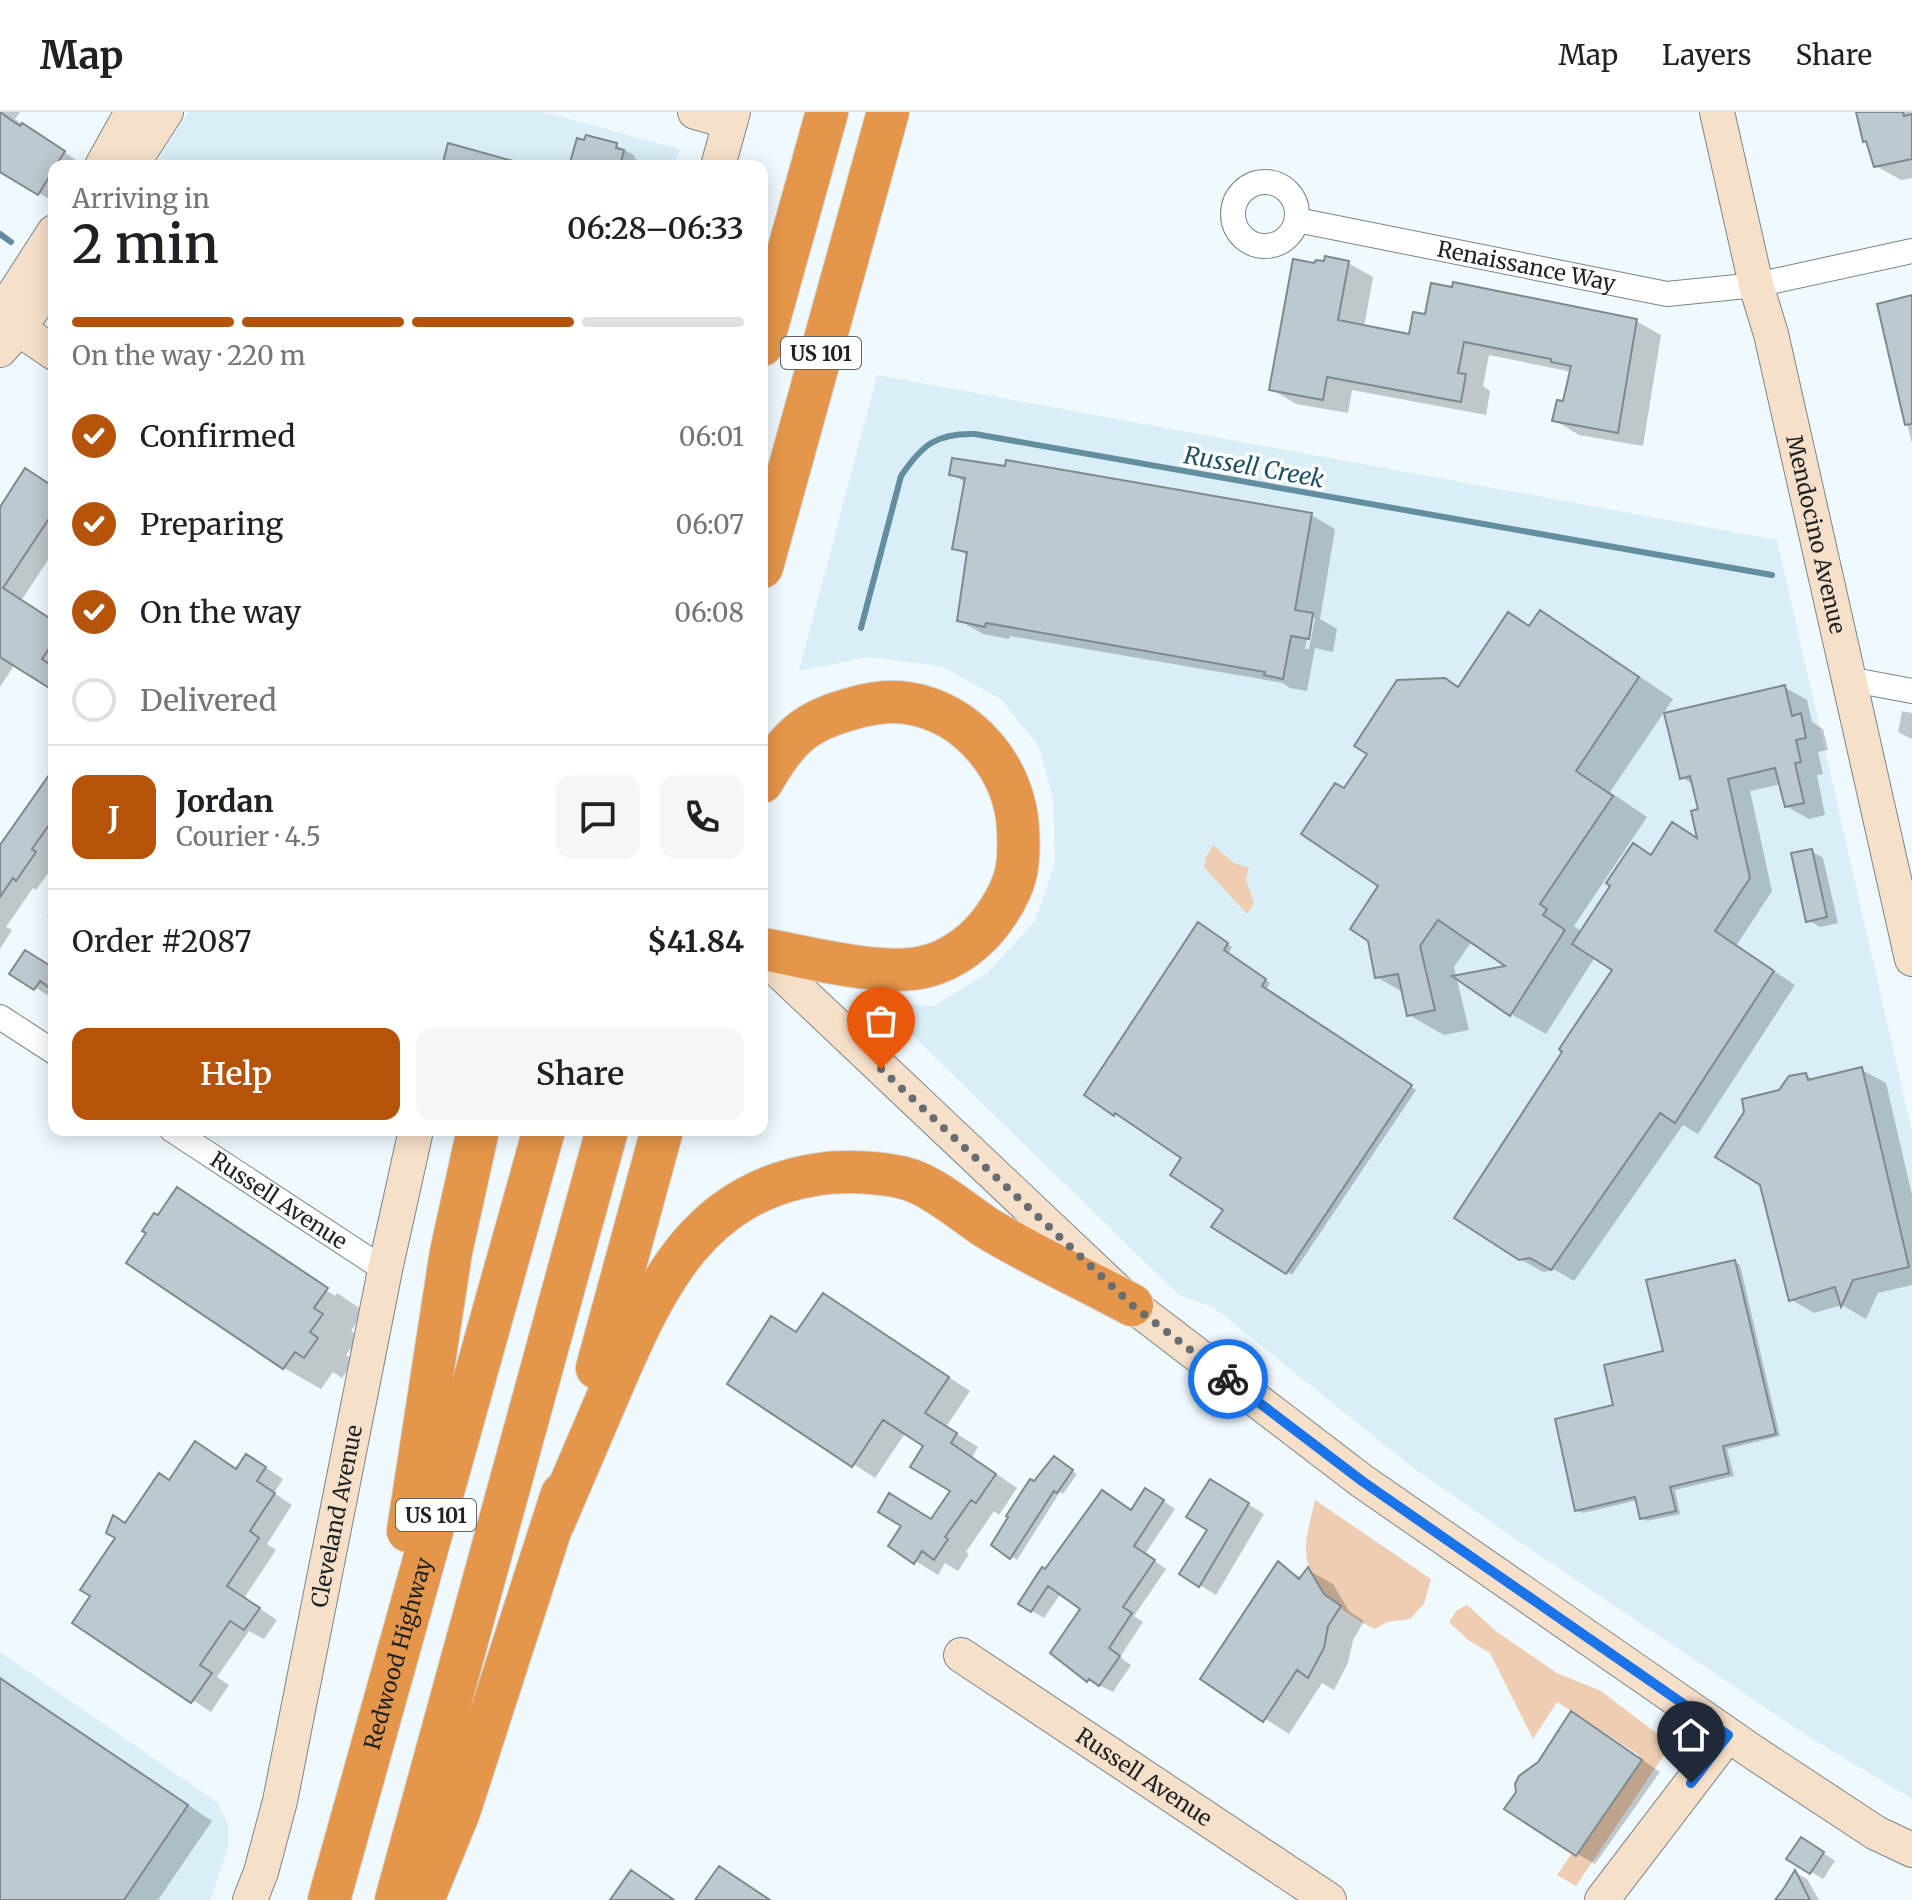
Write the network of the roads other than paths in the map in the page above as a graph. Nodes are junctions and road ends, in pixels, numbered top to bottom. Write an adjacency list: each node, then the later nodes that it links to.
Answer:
1 (132, 112): 8 (main road)
2 (166, 112): 9 (main road)
3 (695, 112): 7 (main road)
4 (827, 112): 16 (highway, US 101)
5 (888, 112): 19 (highway, US 101)
6 (1717, 112): 15 (main road, Mendocino Avenue)
7 (732, 117): 10 (main road)
8 (105, 160)
9 (135, 160)
10 (720, 160)
11 (1297, 220): 15 (street, Renaissance Way)
12 (48, 244): 17 (main road)
13 (1912, 251): 15 (street, Renaissance Way)
14 (48, 285): 17 (main road)
15 (1756, 285): 20 (main road, Mendocino Avenue)
16 (768, 323)
17 (5, 327): 18 (main road)
18 (48, 350)
19 (768, 545)
20 (1848, 679): 21 (street); 25 (main road, Mendocino Avenue)
21 (1912, 691)
22 (768, 772): 23 (highway)
23 (768, 953)
24 (768, 958): 35 (main road)
25 (1912, 959)
26 (0, 1017): 27 (street)
27 (48, 1048)
28 (181, 1136): 34 (street, Russell Avenue)
29 (415, 1136): 34 (main road, Cleveland Avenue)
30 (477, 1136): 41 (highway)
31 (542, 1136): 41 (highway, Redwood Highway / US 101)
32 (605, 1136): 42 (highway, US 101)
33 (660, 1136): 36 (highway)
34 (385, 1270): 40 (main road, Cleveland Avenue)
35 (1132, 1305): 36 (highway); 38 (main road)
36 (554, 1522): 43 (highway)
37 (961, 1655): 44 (main road, Russell Avenue)
38 (1728, 1735): 39 (main road); 45 (main road)
39 (1912, 1850)
40 (250, 1900)
41 (328, 1900)
42 (396, 1900)
43 (423, 1900)
44 (1329, 1900)
45 (1602, 1900)

